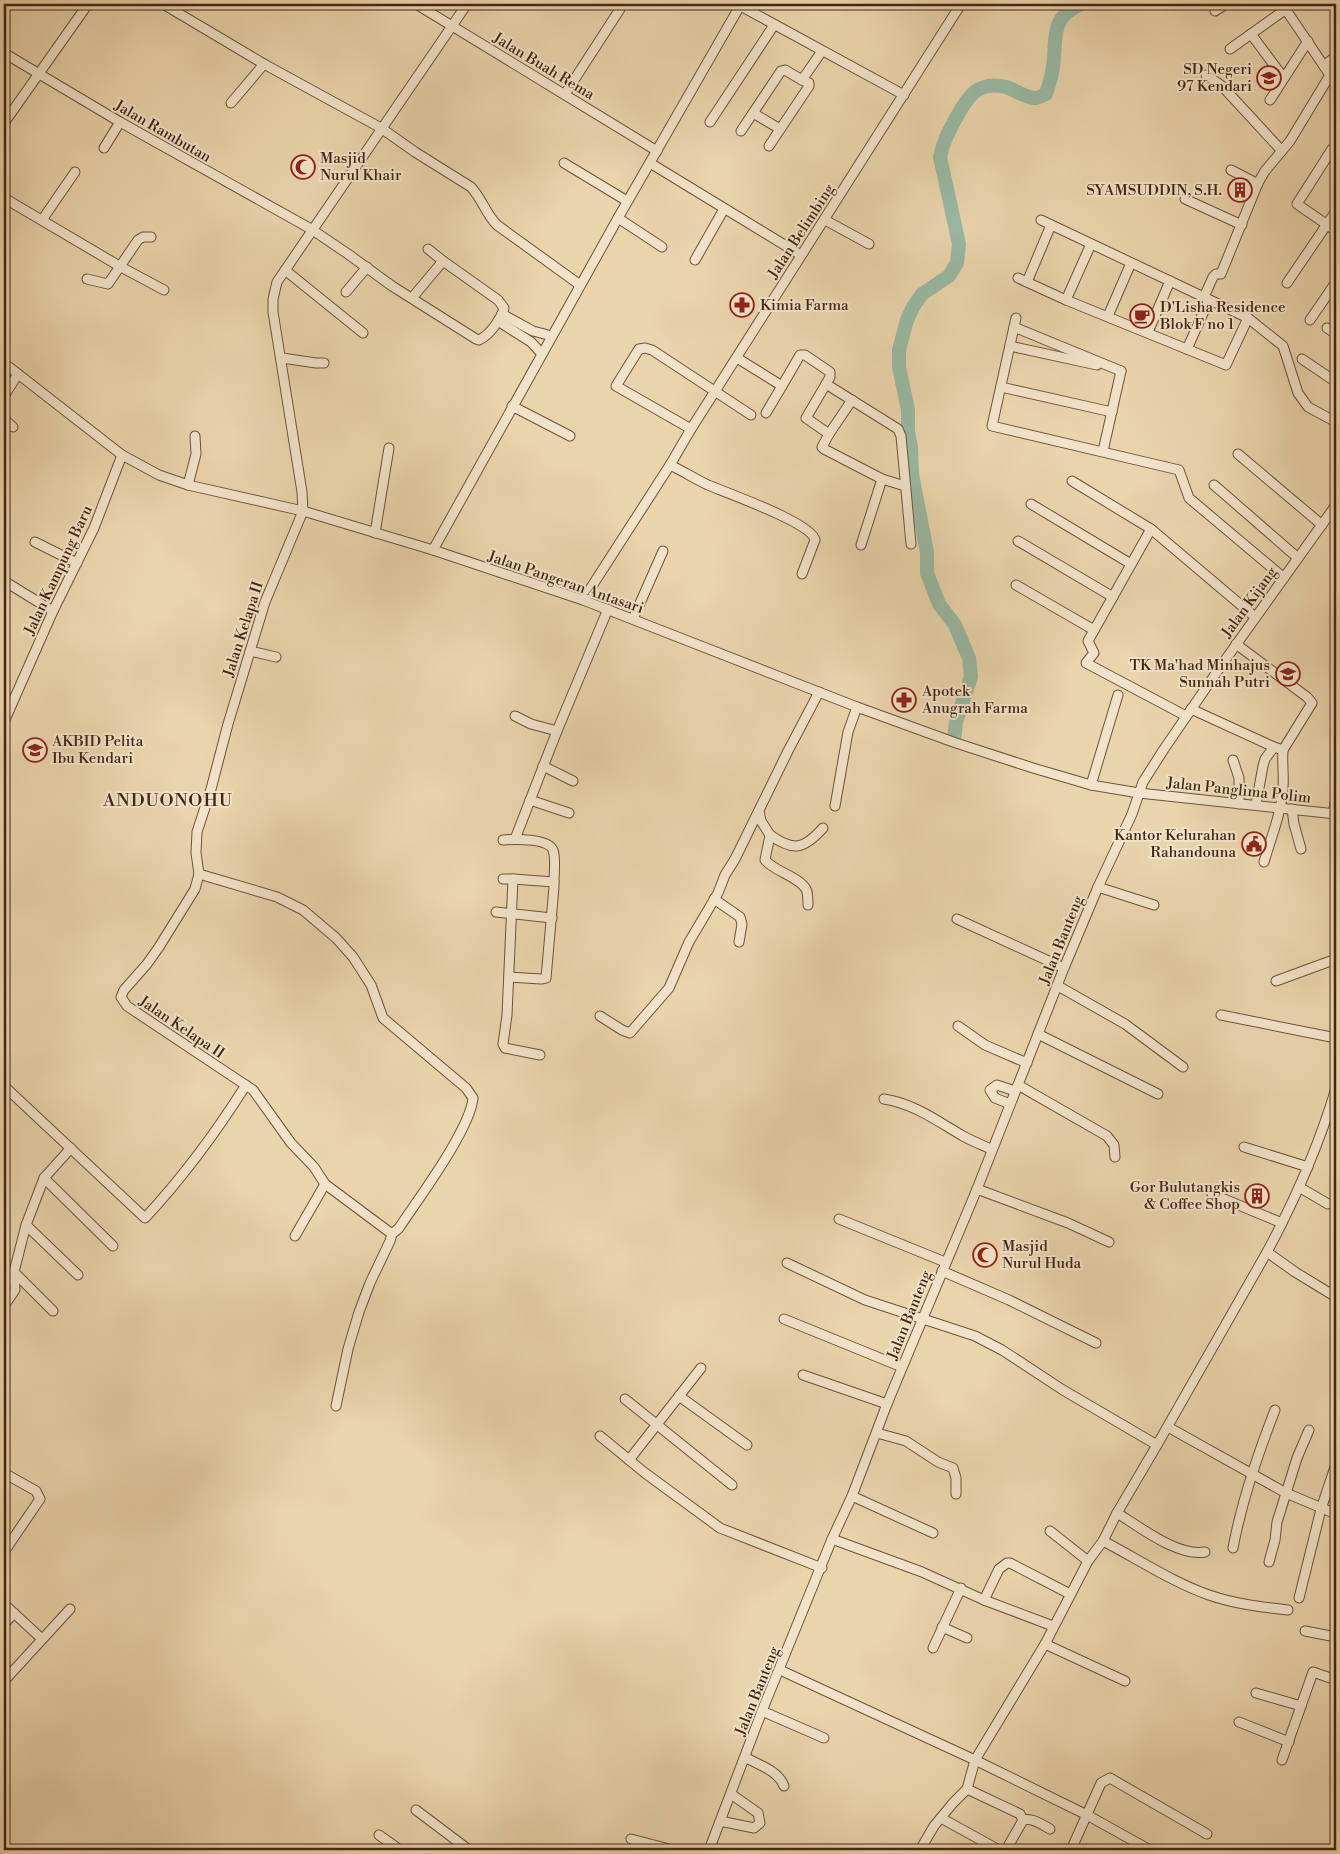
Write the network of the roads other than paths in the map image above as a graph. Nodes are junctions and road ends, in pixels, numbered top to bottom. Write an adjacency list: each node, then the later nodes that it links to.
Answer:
1 (88, 4): 23 (street)
2 (163, 4): 21 (street)
3 (416, 4): 14 (street, Jalan Buah Rema)
4 (467, 4): 14 (street)
5 (739, 4): 13 (street); 44 (street)
6 (961, 4): 30 (street, Jalan Belimbing)
7 (1226, 4): 12 (street)
8 (1333, 4): 10 (street)
9 (1284, 7): 15 (street); 16 (street)
10 (1336, 8)
11 (620, 9): 29 (street)
12 (1215, 11)
13 (774, 24): 18 (street); 35 (street)
14 (452, 26): 29 (street, Jalan Buah Rema); 37 (street)
15 (1251, 34): 17 (street); 26 (street)
16 (1308, 41): 22 (street); 26 (street)
17 (1230, 49)
18 (822, 51): 27 (street); 30 (street)
19 (4, 53): 23 (street, Jalan Rambutan)
20 (1336, 56): 22 (street)
21 (264, 64): 32 (street); 37 (street)
22 (1324, 66): 25 (street)
23 (38, 74): 34 (street, Jalan Rambutan); 36 (street)
24 (1206, 75): 43 (street)
25 (1330, 75): 28 (street); 43 (street)
26 (1283, 77): 31 (street)
27 (802, 80): 33 (street); 38 (street)
28 (1336, 84)
29 (565, 94): 44 (street, Jalan Buah Rema)
30 (904, 95): 57 (street, Jalan Belimbing)
31 (1270, 100)
32 (231, 103)
33 (753, 113): 38 (street); 39 (street)
34 (120, 122): 41 (street); 62 (street, Jalan Rambutan)
35 (710, 122)
36 (4, 123)
37 (380, 128): 62 (street); 80 (street)
38 (780, 129): 40 (street)
39 (741, 132)
40 (768, 146)
41 (104, 148)
42 (1332, 149): 60 (street)
43 (1282, 150): 49 (street)
44 (657, 151): 46 (street)
45 (564, 163): 52 (street)
46 (650, 163): 52 (street); 53 (street)
47 (1231, 170): 49 (street)
48 (75, 172): 56 (street)
49 (1258, 184): 61 (street)
50 (4, 198): 56 (street)
51 (1185, 198): 61 (street)
52 (627, 201): 55 (street)
53 (724, 209): 69 (street); 70 (street)
54 (1336, 211): 60 (street)
55 (618, 218): 67 (street); 80 (street)
56 (42, 220): 73 (street)
57 (825, 220): 65 (street); 69 (street, Jalan Belimbing)
58 (1041, 220): 59 (street)
59 (1052, 224): 66 (street); 85 (street)
60 (1327, 224): 63 (street); 79 (street)
61 (1242, 226): 84 (street)
62 (311, 229): 74 (street, Jalan Rambutan); 75 (street)
63 (1336, 231)
64 (152, 237): 73 (street)
65 (869, 244)
66 (1091, 244): 72 (street); 85 (street)
67 (662, 247)
68 (428, 250): 71 (street)
69 (801, 256): 99 (street, Jalan Belimbing)
70 (695, 260)
71 (443, 261): 83 (street); 87 (street)
72 (1131, 263): 77 (street); 86 (street)
73 (121, 267): 76 (street); 81 (street)
74 (367, 267): 82 (street); 83 (street, Jalan Rambutan)
75 (285, 270): 91 (street); 98 (street)
76 (87, 279)
77 (1170, 281): 84 (street); 92 (street)
78 (1336, 282): 89 (street)
79 (1287, 283)
80 (580, 285): 94 (street)
81 (164, 290)
82 (346, 292)
83 (412, 298): 87 (street, Jalan Rambutan)
84 (1206, 298): 88 (street); 96 (street)
85 (1066, 300): 86 (street)
86 (1108, 316): 92 (street)
87 (500, 317): 94 (street); 97 (street)
88 (1248, 318): 96 (street); 117 (street)
89 (1310, 320)
90 (1327, 328): 93 (street)
91 (363, 332)
92 (1148, 332): 96 (street)
93 (1336, 334)
94 (552, 336): 97 (street)
95 (1010, 346): 103 (street); 103 (street); 108 (street)
96 (1187, 349)
97 (542, 354): 112 (street)
98 (282, 358): 102 (street); 135 (street)
99 (737, 358): 107 (street); 109 (street, Jalan Belimbing)
100 (1302, 359): 105 (street)
101 (4, 363): 104 (street, Jalan Pangeran Antasari)
102 (324, 363)
103 (1121, 371): 113 (street)
104 (18, 374): 110 (street); 126 (street, Jalan Pangeran Antasari)
105 (1336, 382)
106 (826, 384): 107 (street); 111 (street); 120 (street)
107 (782, 386): 114 (street)
108 (1001, 386): 113 (street); 124 (street)
109 (715, 392): 115 (street); 119 (street, Jalan Belimbing); 119 (street)
110 (4, 396)
111 (852, 400): 120 (street); 132 (street)
112 (512, 406): 122 (street); 143 (street)
113 (1112, 412): 124 (street)
114 (766, 413)
115 (751, 415)
116 (4, 419): 118 (street)
117 (1336, 422)
118 (13, 427)
119 (691, 429): 127 (street, Jalan Belimbing)
120 (829, 434): 128 (street)
121 (195, 436): 130 (street)
122 (570, 436)
123 (389, 448): 138 (street)
124 (1103, 451): 149 (street)
125 (1238, 454): 136 (street)
126 (122, 455): 130 (street, Jalan Pangeran Antasari); 146 (street, Jalan Kampung Baru)
127 (670, 465): 148 (street); 153 (street, Jalan Belimbing)
128 (882, 479): 132 (street); 142 (street)
129 (1072, 481): 137 (street)
130 (188, 485): 135 (street, Jalan Pangeran Antasari)
131 (1214, 485): 145 (street)
132 (905, 486): 141 (street)
133 (1031, 504): 147 (street)
134 (1336, 505): 136 (street, Jalan Kijang)
135 (303, 511): 138 (street, Jalan Pangeran Antasari); 160 (street, Jalan Kelapa II)
136 (1322, 525): 145 (street, Jalan Kijang)
137 (1150, 530): 147 (street); 156 (street)
138 (375, 533): 143 (street, Jalan Pangeran Antasari)
139 (1018, 541): 152 (street)
140 (35, 542): 146 (street)
141 (911, 544)
142 (861, 545)
143 (432, 550): 153 (street, Jalan Pangeran Antasari)
144 (663, 551): 157 (street)
145 (1298, 558): 149 (street, Jalan Kijang)
146 (77, 562): 155 (street, Jalan Kampung Baru)
147 (1131, 564): 152 (street)
148 (802, 574)
149 (1284, 578): 156 (street, Jalan Kijang)
150 (4, 581): 155 (street)
151 (1016, 585): 158 (street)
152 (1113, 597): 158 (street)
153 (583, 600): 154 (street, Jalan Pangeran Antasari)
154 (608, 610): 157 (street, Jalan Pangeran Antasari); 168 (street)
155 (53, 611): 167 (street, Jalan Kampung Baru)
156 (1256, 617): 159 (street, Jalan Kijang)
157 (633, 619): 162 (street, Jalan Pangeran Antasari)
158 (1094, 630): 165 (street)
159 (1236, 644): 165 (street, Jalan Kijang); 170 (street)
160 (250, 651): 161 (street); 192 (street, Jalan Kelapa II)
161 (276, 657)
162 (819, 692): 164 (street, Jalan Pangeran Antasari); 183 (street)
163 (1118, 695): 174 (street)
164 (857, 707): 174 (street, Jalan Pangeran Antasari); 180 (street)
165 (1189, 712): 169 (street); 175 (street, Jalan Kijang)
166 (515, 716): 168 (street)
167 (4, 722)
168 (557, 731): 172 (street)
169 (1274, 747): 170 (street); 179 (street)
170 (1283, 750): 181 (street)
171 (1233, 760): 178 (street)
172 (544, 766): 173 (street); 177 (street)
173 (573, 781)
174 (1091, 785): 175 (street, Jalan Pangeran Antasari)
175 (1139, 793): 178 (street, Jalan Panglima Polim); 196 (street, Jalan Banteng)
176 (1336, 799): 185 (street)
177 (530, 800): 184 (street); 188 (street)
178 (1239, 804): 179 (street, Jalan Panglima Polim)
179 (1256, 804): 181 (street, Jalan Panglima Polim)
180 (835, 806)
181 (1280, 808): 182 (street, Jalan Panglima Polim); 191 (street)
182 (1292, 809): 185 (street, Jalan Panglima Polim); 190 (street)
183 (758, 811): 187 (street); 197 (street)
184 (569, 813)
185 (1335, 814)
186 (823, 828): 187 (street)
187 (770, 836): 198 (street)
188 (515, 839): 189 (street); 195 (street)
189 (503, 840)
190 (1301, 849)
191 (1264, 862)
192 (199, 874): 218 (street, Jalan Kelapa II); 239 (street)
193 (503, 879): 194 (street)
194 (513, 879): 195 (street); 201 (street)
195 (554, 882): 202 (street)
196 (1098, 887): 199 (street); 206 (street, Jalan Banteng)
197 (714, 899): 204 (street); 211 (street)
198 (808, 905)
199 (1154, 905)
200 (496, 912): 201 (street)
201 (512, 913): 202 (street); 207 (street)
202 (552, 918): 207 (street)
203 (957, 919): 206 (street)
204 (739, 942)
205 (1336, 959): 208 (street)
206 (1064, 968): 209 (street, Jalan Banteng)
207 (509, 977): 215 (street)
208 (1276, 980)
209 (1058, 986): 213 (street, Jalan Banteng); 217 (street)
210 (1221, 1015): 214 (street)
211 (600, 1016)
212 (958, 1026): 216 (street)
213 (1038, 1034): 216 (street, Jalan Banteng); 222 (street)
214 (1336, 1038)
215 (540, 1055)
216 (1027, 1063): 220 (street, Jalan Banteng)
217 (1183, 1067)
218 (246, 1085): 226 (street); 231 (street, Jalan Kelapa II)
219 (4, 1086): 226 (street)
220 (1016, 1088): 224 (street, Jalan Banteng); 224 (street); 228 (street)
221 (1336, 1088): 229 (street)
222 (1158, 1094)
223 (884, 1099): 227 (street)
224 (1010, 1104): 227 (street, Jalan Banteng)
225 (1244, 1147): 229 (street)
226 (71, 1148): 230 (street)
227 (992, 1149): 233 (street, Jalan Banteng)
228 (1115, 1157)
229 (1308, 1167): 232 (street)
230 (44, 1178): 238 (street); 242 (street)
231 (325, 1184): 239 (street, Jalan Kelapa II); 240 (street)
232 (1299, 1187): 235 (street); 237 (street)
233 (976, 1189): 241 (street); 245 (street, Jalan Banteng)
234 (1212, 1194): 237 (street)
235 (1328, 1204)
236 (839, 1219): 245 (street)
237 (1282, 1223): 243 (street)
238 (26, 1225): 246 (street); 247 (street)
239 (392, 1234): 260 (street)
240 (296, 1236)
241 (1109, 1242)
242 (113, 1246)
243 (1267, 1252): 248 (street); 263 (street)
244 (787, 1263): 251 (street)
245 (944, 1267): 251 (street, Jalan Banteng); 253 (street)
246 (14, 1272): 249 (street); 250 (street)
247 (78, 1275)
248 (1336, 1297)
249 (4, 1306)
250 (52, 1310)
251 (923, 1319): 254 (street, Jalan Banteng); 268 (street)
252 (784, 1320): 254 (street)
253 (1096, 1343)
254 (902, 1367): 259 (street, Jalan Banteng)
255 (701, 1368): 257 (street)
256 (803, 1375): 259 (street)
257 (679, 1396): 262 (street); 267 (street)
258 (625, 1399): 262 (street)
259 (886, 1404): 265 (street, Jalan Banteng)
260 (336, 1406)
261 (1275, 1410): 272 (street)
262 (656, 1424): 269 (street); 273 (street)
263 (1168, 1427): 268 (street); 272 (street)
264 (1309, 1430): 274 (street)
265 (877, 1432): 275 (street); 276 (street, Jalan Banteng)
266 (600, 1436): 269 (street)
267 (747, 1444)
268 (1158, 1445): 278 (street)
269 (628, 1460): 289 (street)
270 (1336, 1464): 277 (street)
271 (4, 1473): 285 (street)
272 (1251, 1474): 274 (street); 284 (street)
273 (732, 1485)
274 (1286, 1493): 277 (street); 288 (street)
275 (956, 1494)
276 (852, 1496): 281 (street); 282 (street, Jalan Banteng)
277 (1321, 1509): 279 (street); 292 (street)
278 (1117, 1513): 283 (street); 286 (street)
279 (1336, 1514)
280 (1050, 1531): 287 (street)
281 (933, 1533)
282 (832, 1539): 289 (street, Jalan Banteng); 290 (street)
283 (1103, 1541): 287 (street); 296 (street)
284 (1233, 1548)
285 (4, 1552)
286 (1205, 1552)
287 (1088, 1561): 291 (street)
288 (1269, 1562)
289 (822, 1568): 307 (street, Jalan Banteng)
290 (961, 1588): 293 (street); 300 (street)
291 (1070, 1594): 293 (street); 299 (street)
292 (1299, 1598)
293 (984, 1600): 299 (street)
294 (4, 1604): 297 (street)
295 (70, 1610): 304 (street)
296 (1288, 1610)
297 (14, 1613): 298 (street); 304 (street)
298 (4, 1624)
299 (1053, 1626): 305 (street)
300 (942, 1627): 303 (street); 306 (street)
301 (1305, 1631): 302 (street)
302 (1336, 1637)
303 (967, 1638)
304 (42, 1639): 309 (street)
305 (1045, 1644): 310 (street); 318 (street)
306 (933, 1648)
307 (780, 1670): 313 (street, Jalan Banteng); 318 (street)
308 (1336, 1680): 312 (street)
309 (4, 1681)
310 (1125, 1681)
311 (1256, 1693): 312 (street)
312 (1302, 1706): 316 (street)
313 (762, 1711): 315 (street); 317 (street, Jalan Banteng)
314 (1240, 1722): 316 (street)
315 (824, 1738)
316 (1289, 1742): 319 (street)
317 (745, 1757): 320 (street); 322 (street, Jalan Banteng)
318 (975, 1760): 321 (street); 324 (street)
319 (1282, 1760)
320 (784, 1786)
321 (967, 1789): 325 (street); 326 (street)
322 (730, 1794): 327 (street, Jalan Banteng); 327 (street)
323 (416, 1810): 333 (street)
324 (1087, 1814): 329 (street); 339 (street); 340 (street)
325 (941, 1818): 336 (street); 337 (street)
326 (1023, 1820): 328 (street); 338 (street)
327 (720, 1821): 335 (street, Jalan Banteng)
328 (1050, 1829)
329 (1208, 1834)
330 (379, 1835): 332 (street)
331 (631, 1839): 334 (street)
332 (400, 1850)
333 (469, 1850)
334 (674, 1850)
335 (709, 1850)
336 (920, 1850)
337 (999, 1850)
338 (1006, 1850)
339 (1071, 1850)
340 (1150, 1850)

